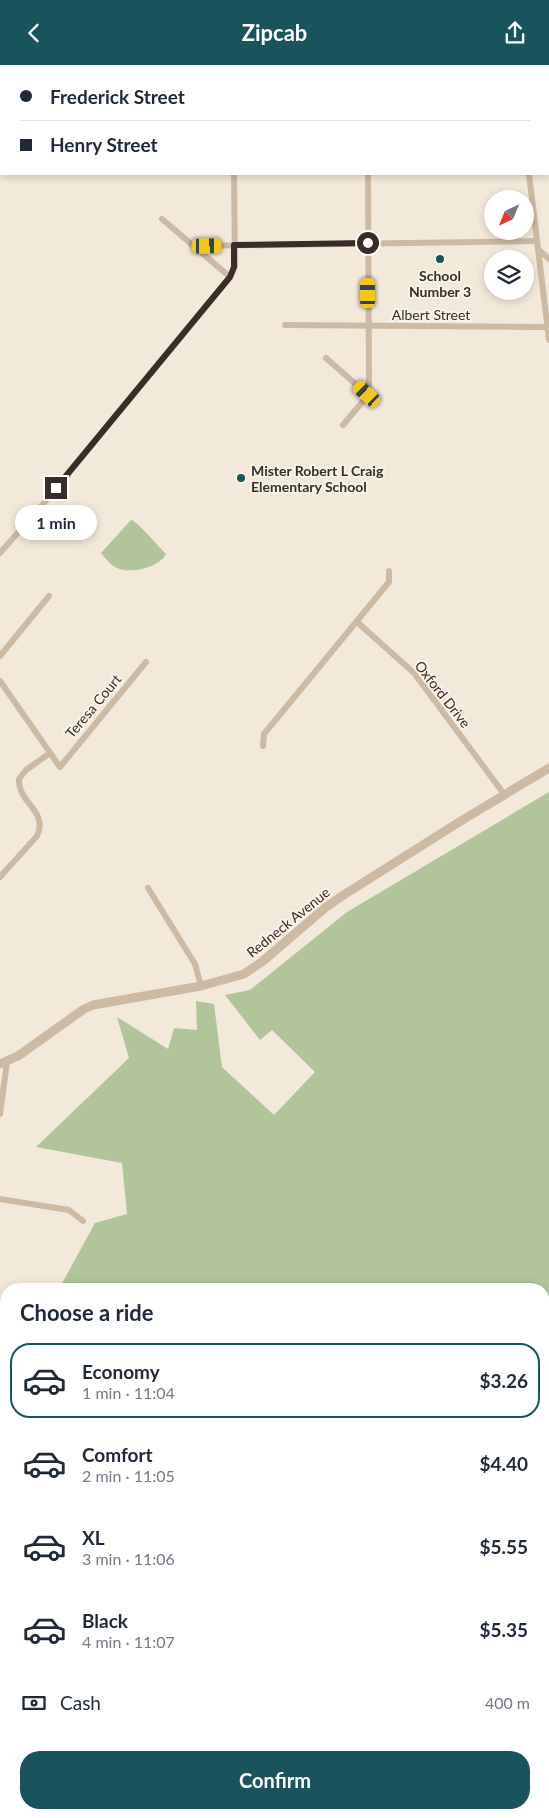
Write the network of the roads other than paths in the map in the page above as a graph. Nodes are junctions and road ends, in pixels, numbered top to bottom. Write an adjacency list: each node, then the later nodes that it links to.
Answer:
1 (234, 175): 7 (street)
2 (368, 175): 6 (street)
3 (529, 175): 5 (street)
4 (162, 219): 8 (street)
5 (538, 241): 6 (street); 9 (street)
6 (368, 243): 7 (street); 13 (street)
7 (234, 245): 8 (street); 11 (street)
8 (194, 246): 11 (street)
9 (539, 250): 10 (street); 14 (street)
10 (549, 259)
11 (230, 277): 19 (street)
12 (285, 325): 13 (street, Albert Street)
13 (369, 327): 14 (street, Albert Street); 17 (street)
14 (548, 327): 15 (street)
15 (549, 340)
16 (326, 358): 17 (street)
17 (367, 394): 18 (street)
18 (343, 425)
19 (0, 553)
20 (389, 571): 22 (street)
21 (49, 597): 23 (street)
22 (357, 622): 26 (street); 29 (street, Oxford Drive)
23 (0, 656)
24 (146, 663): 27 (street, Teresa Court)
25 (0, 681): 27 (street)
26 (263, 747)
27 (50, 753): 30 (street)
28 (549, 768): 29 (street, Redneck Avenue)
29 (504, 794): 32 (street, Redneck Avenue)
30 (0, 877)
31 (148, 888): 32 (street)
32 (201, 986): 33 (street, Redneck Avenue)
33 (3, 1063): 34 (street)
34 (0, 1113)
35 (0, 1199): 36 (street)
36 (84, 1221)

